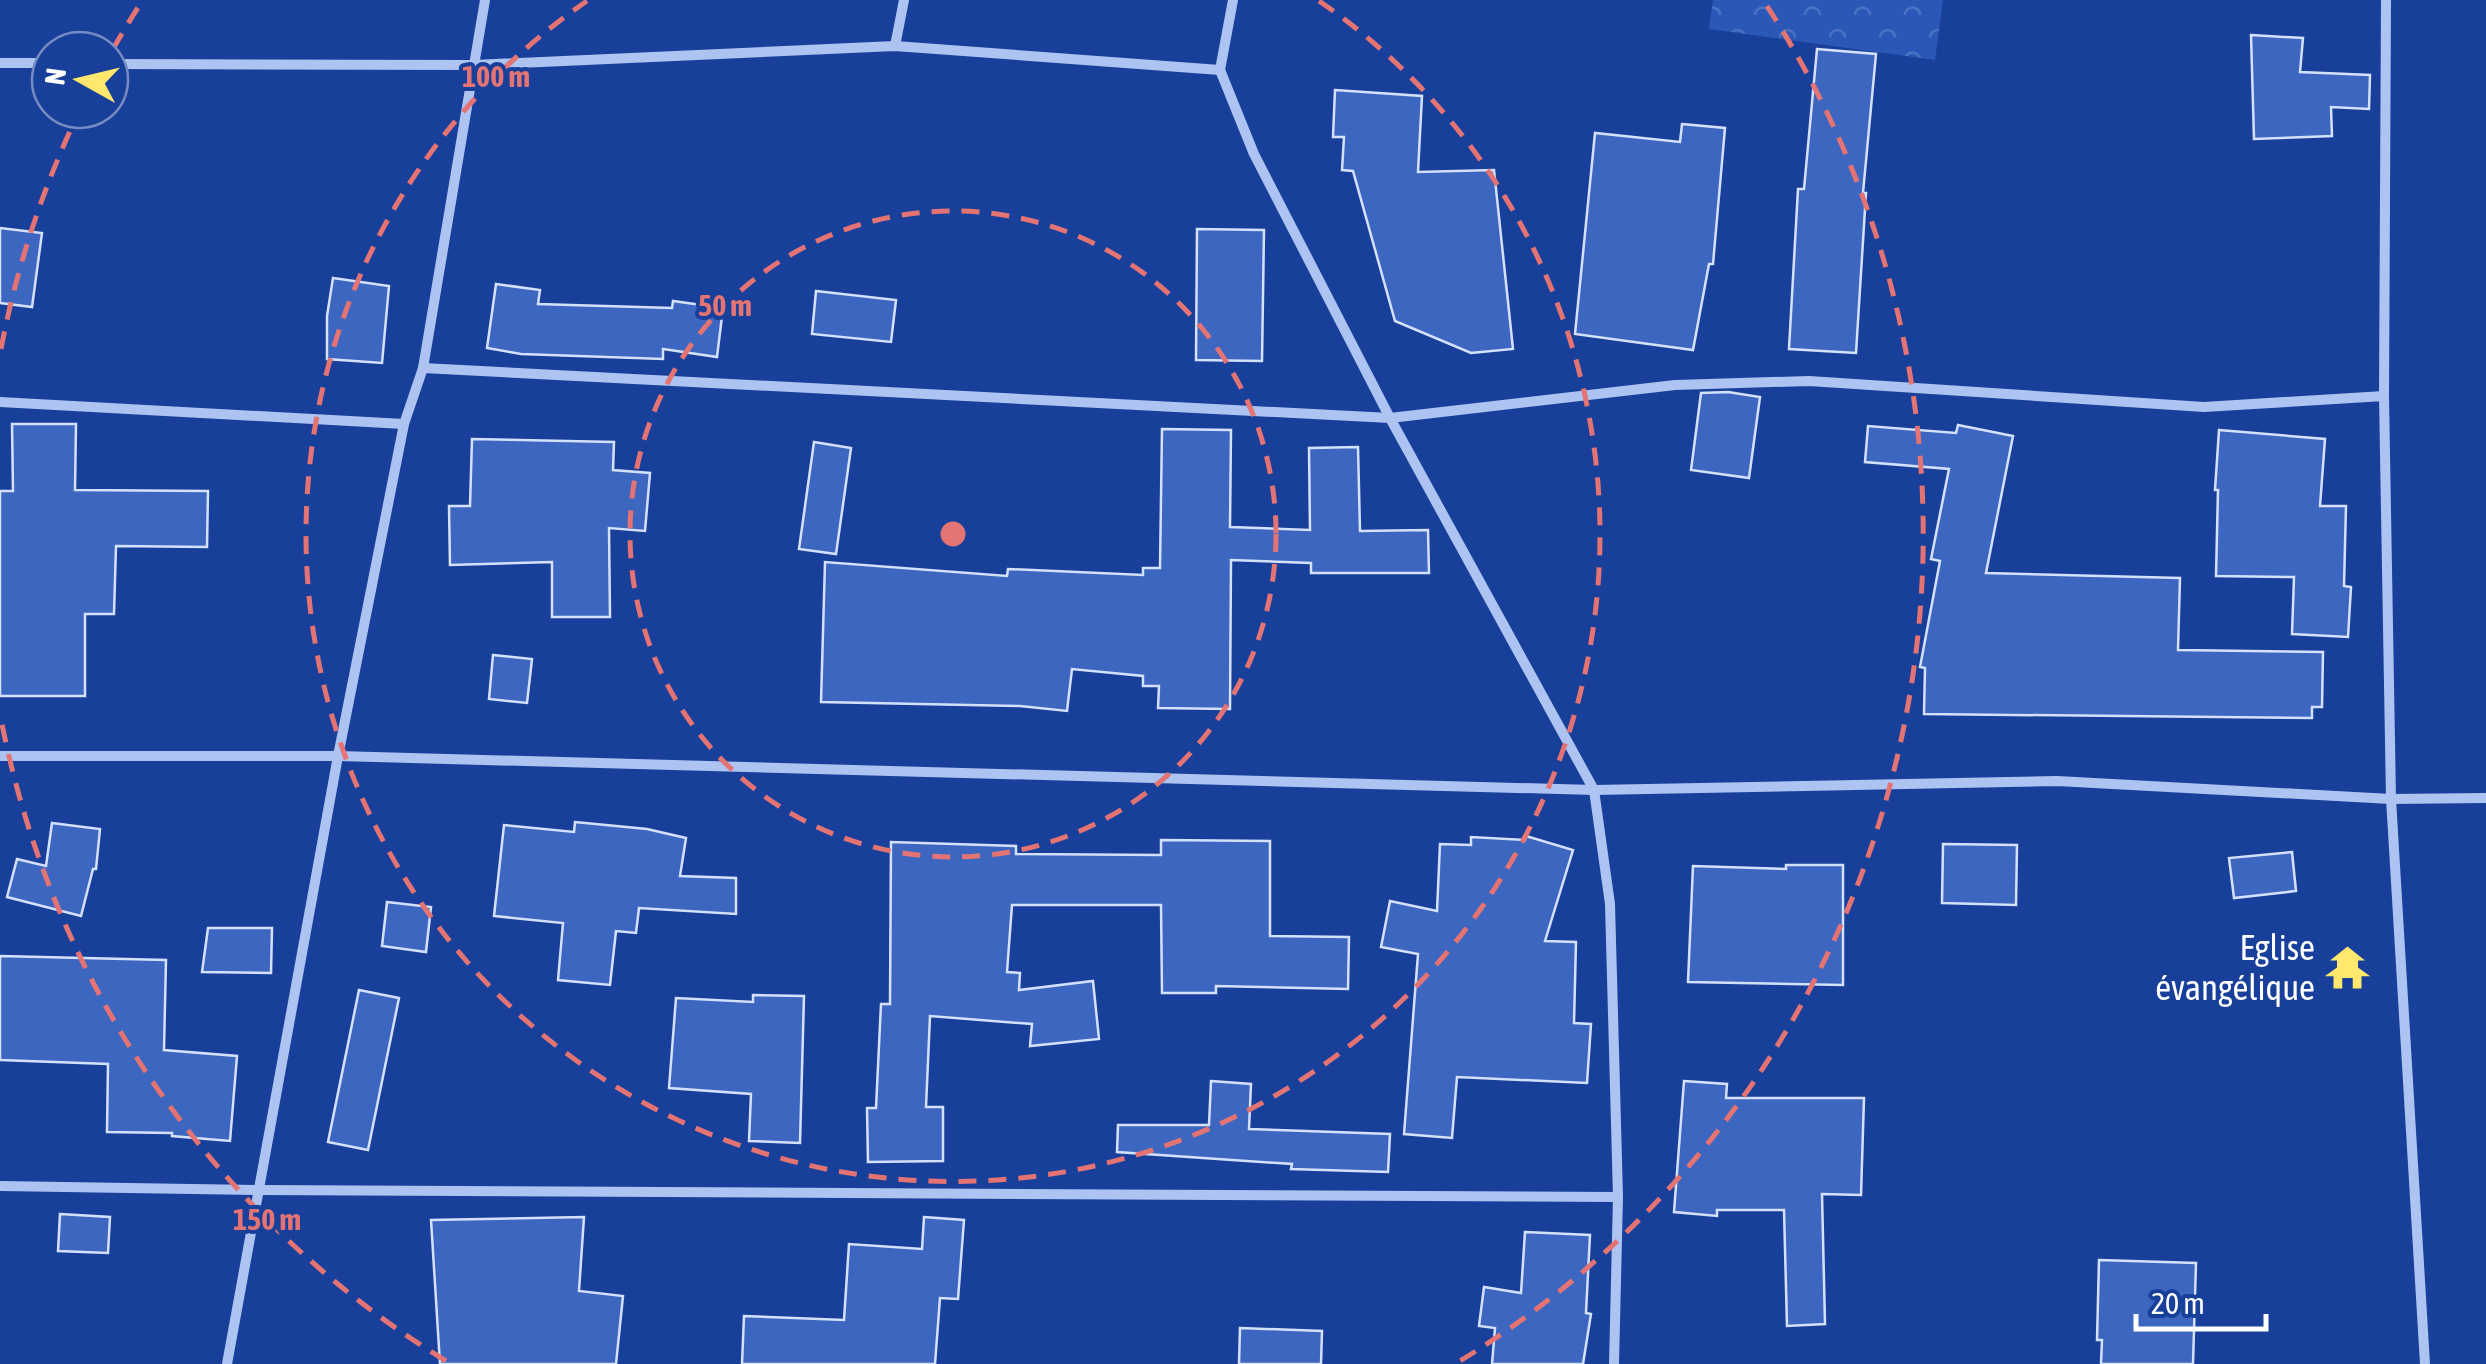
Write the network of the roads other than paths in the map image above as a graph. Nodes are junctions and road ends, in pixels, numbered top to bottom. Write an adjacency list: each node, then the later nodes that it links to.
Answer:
1 (485, 0): 9 (street)
2 (904, 0): 5 (street)
3 (1232, 0): 10 (street)
4 (2386, 0): 12 (street)
5 (895, 46): 9 (street); 10 (street)
6 (0, 63): 7 (street)
7 (30, 63)
8 (130, 64): 9 (street)
9 (474, 65): 11 (street)
10 (1220, 70): 14 (street)
11 (422, 368): 14 (street); 15 (street)
12 (2384, 396): 14 (street); 20 (street)
13 (0, 402): 15 (street)
14 (1390, 418): 18 (street)
15 (404, 424): 17 (street)
16 (0, 756): 17 (street)
17 (338, 756): 18 (street); 22 (street)
18 (1594, 790): 20 (street); 23 (street)
19 (2486, 798): 20 (street)
20 (2391, 799): 26 (street)
21 (0, 1186): 22 (street)
22 (259, 1190): 23 (street); 24 (street)
23 (1618, 1197): 25 (street)
24 (226, 1364)
25 (1614, 1364)
26 (2425, 1364)

